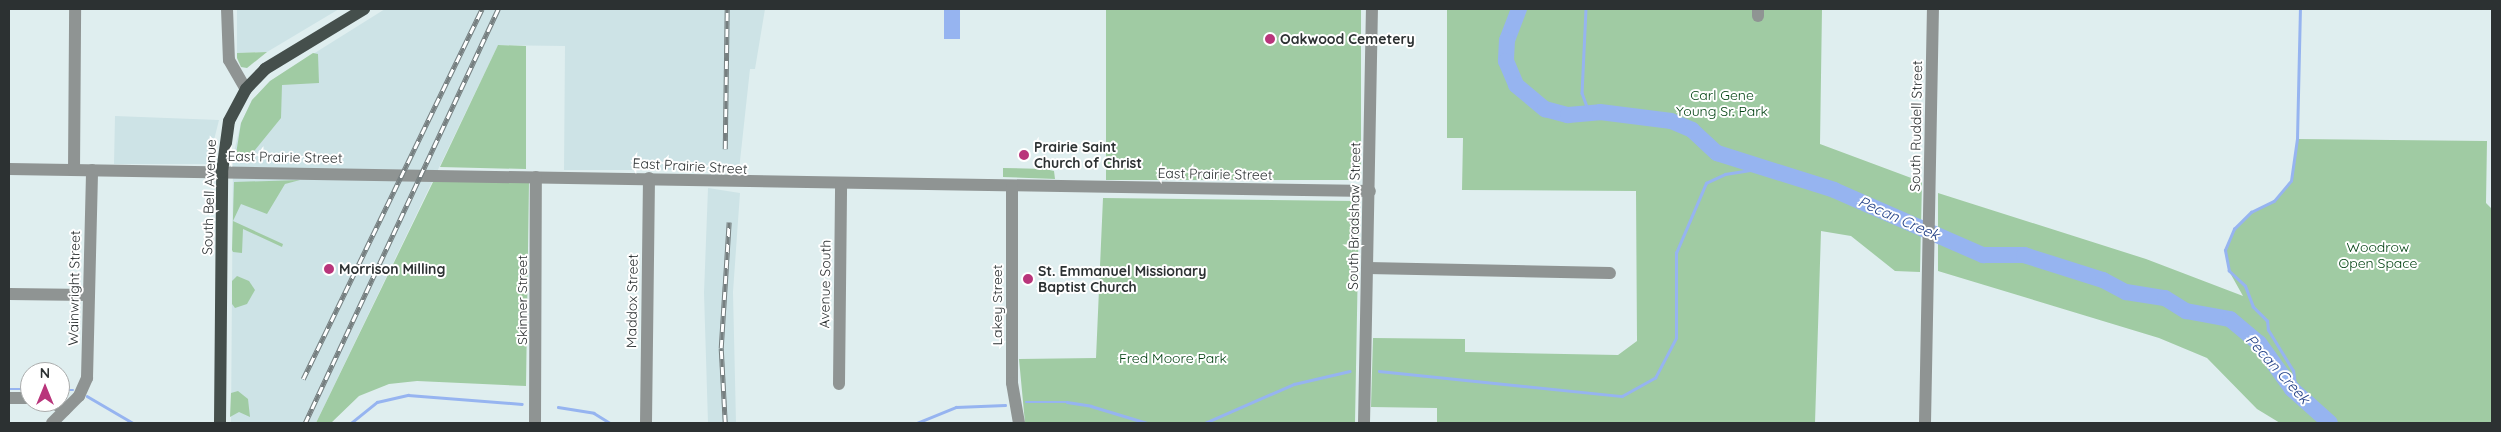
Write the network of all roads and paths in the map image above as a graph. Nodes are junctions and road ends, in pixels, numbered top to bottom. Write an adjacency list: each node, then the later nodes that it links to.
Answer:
1 (75, 9): 8 (street)
2 (227, 9): 6 (street)
3 (364, 9): 6 (main road, South Bell Avenue)
4 (1372, 9): 15 (street, South Bradshaw Street)
5 (1933, 9): 29 (street, South Ruddell Street)
6 (246, 89): 10 (main road, South Bell Avenue)
7 (9, 169): 8 (street, East Prairie Street)
8 (74, 170): 9 (street, East Prairie Street)
9 (92, 170): 10 (street, East Prairie Street); 19 (street, Wainwright Street)
10 (222, 172): 11 (street, East Prairie Street); 24 (main road, South Bell Avenue)
11 (536, 177): 12 (street, East Prairie Street); 25 (street, Skinner Street)
12 (648, 178): 13 (street, East Prairie Street); 26 (street, Maddox Street)
13 (841, 185): 14 (street, East Prairie Street); 20 (street, Avenue South)
14 (1012, 187): 15 (street, East Prairie Street); 27 (street, Lakey Street)
15 (1370, 191): 16 (street, South Bradshaw Street)
16 (1368, 268): 17 (street); 28 (street, South Bradshaw Street)
17 (1610, 273)
18 (9, 294): 19 (street)
19 (89, 296): 21 (street, Wainwright Street)
20 (838, 384)
21 (70, 405)
22 (63, 412): 23 (street, Wainwright Street)
23 (52, 423)
24 (220, 423)
25 (535, 423)
26 (646, 423)
27 (1019, 423)
28 (1364, 423)
29 (1925, 423)

